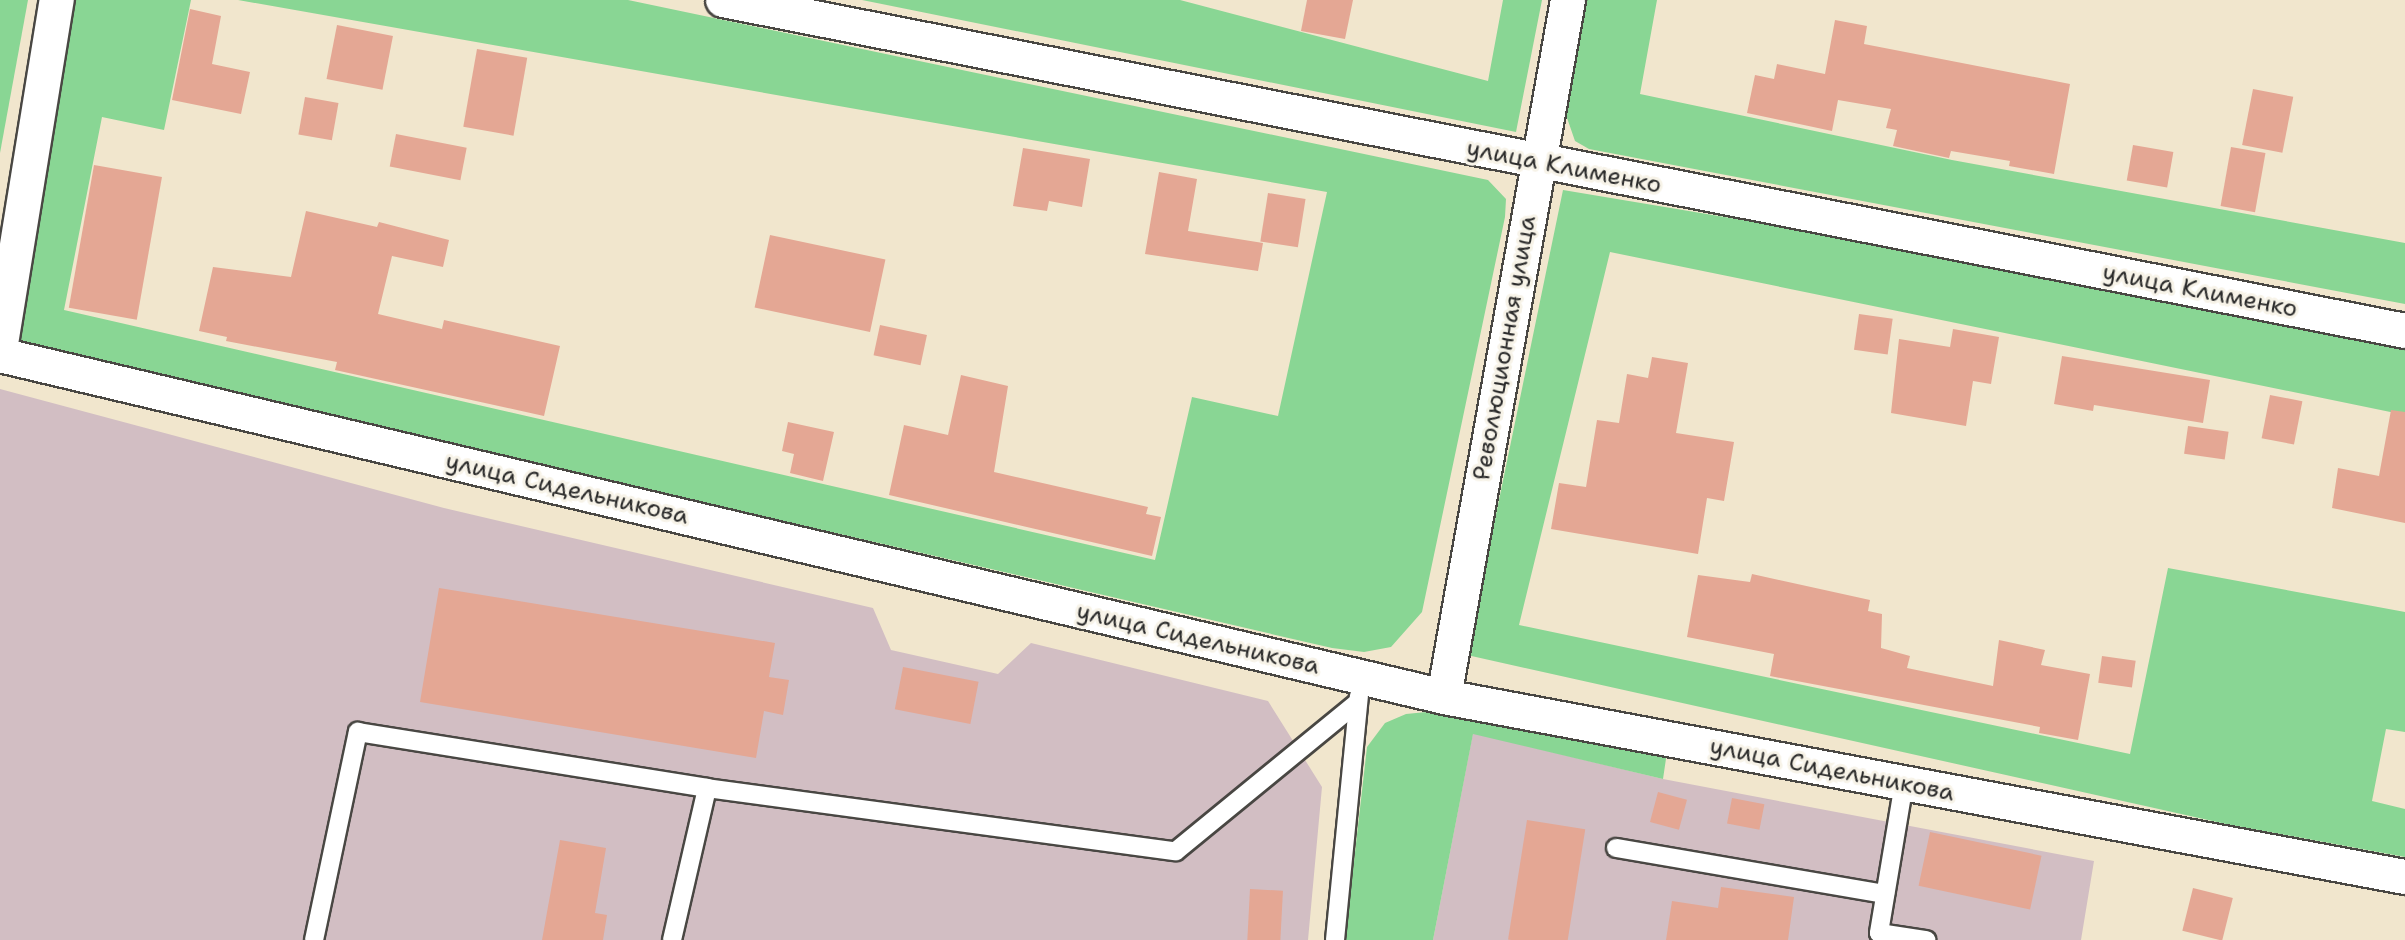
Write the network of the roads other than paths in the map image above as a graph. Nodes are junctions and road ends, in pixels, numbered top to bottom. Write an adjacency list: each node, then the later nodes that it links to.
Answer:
1 (57, 0): 6 (street)
2 (723, 0): 4 (street, улица Клименко)
3 (1568, 0): 4 (street, Революционная улица)
4 (1537, 162): 5 (street, улица Клименко); 8 (street, Революционная улица)
5 (2405, 331)
6 (0, 352): 7 (street, улица Сидельникова)
7 (1359, 690): 8 (street, улица Сидельникова); 10 (lane); 16 (lane)
8 (1444, 697): 9 (street, улица Сидельникова)
9 (1904, 783): 12 (street, улица Сидельникова); 13 (lane)
10 (707, 788): 14 (lane); 15 (lane)
11 (1616, 848): 13 (lane)
12 (2405, 877)
13 (1885, 894): 17 (lane)
14 (314, 940)
15 (672, 940)
16 (1335, 940)
17 (1926, 940)

